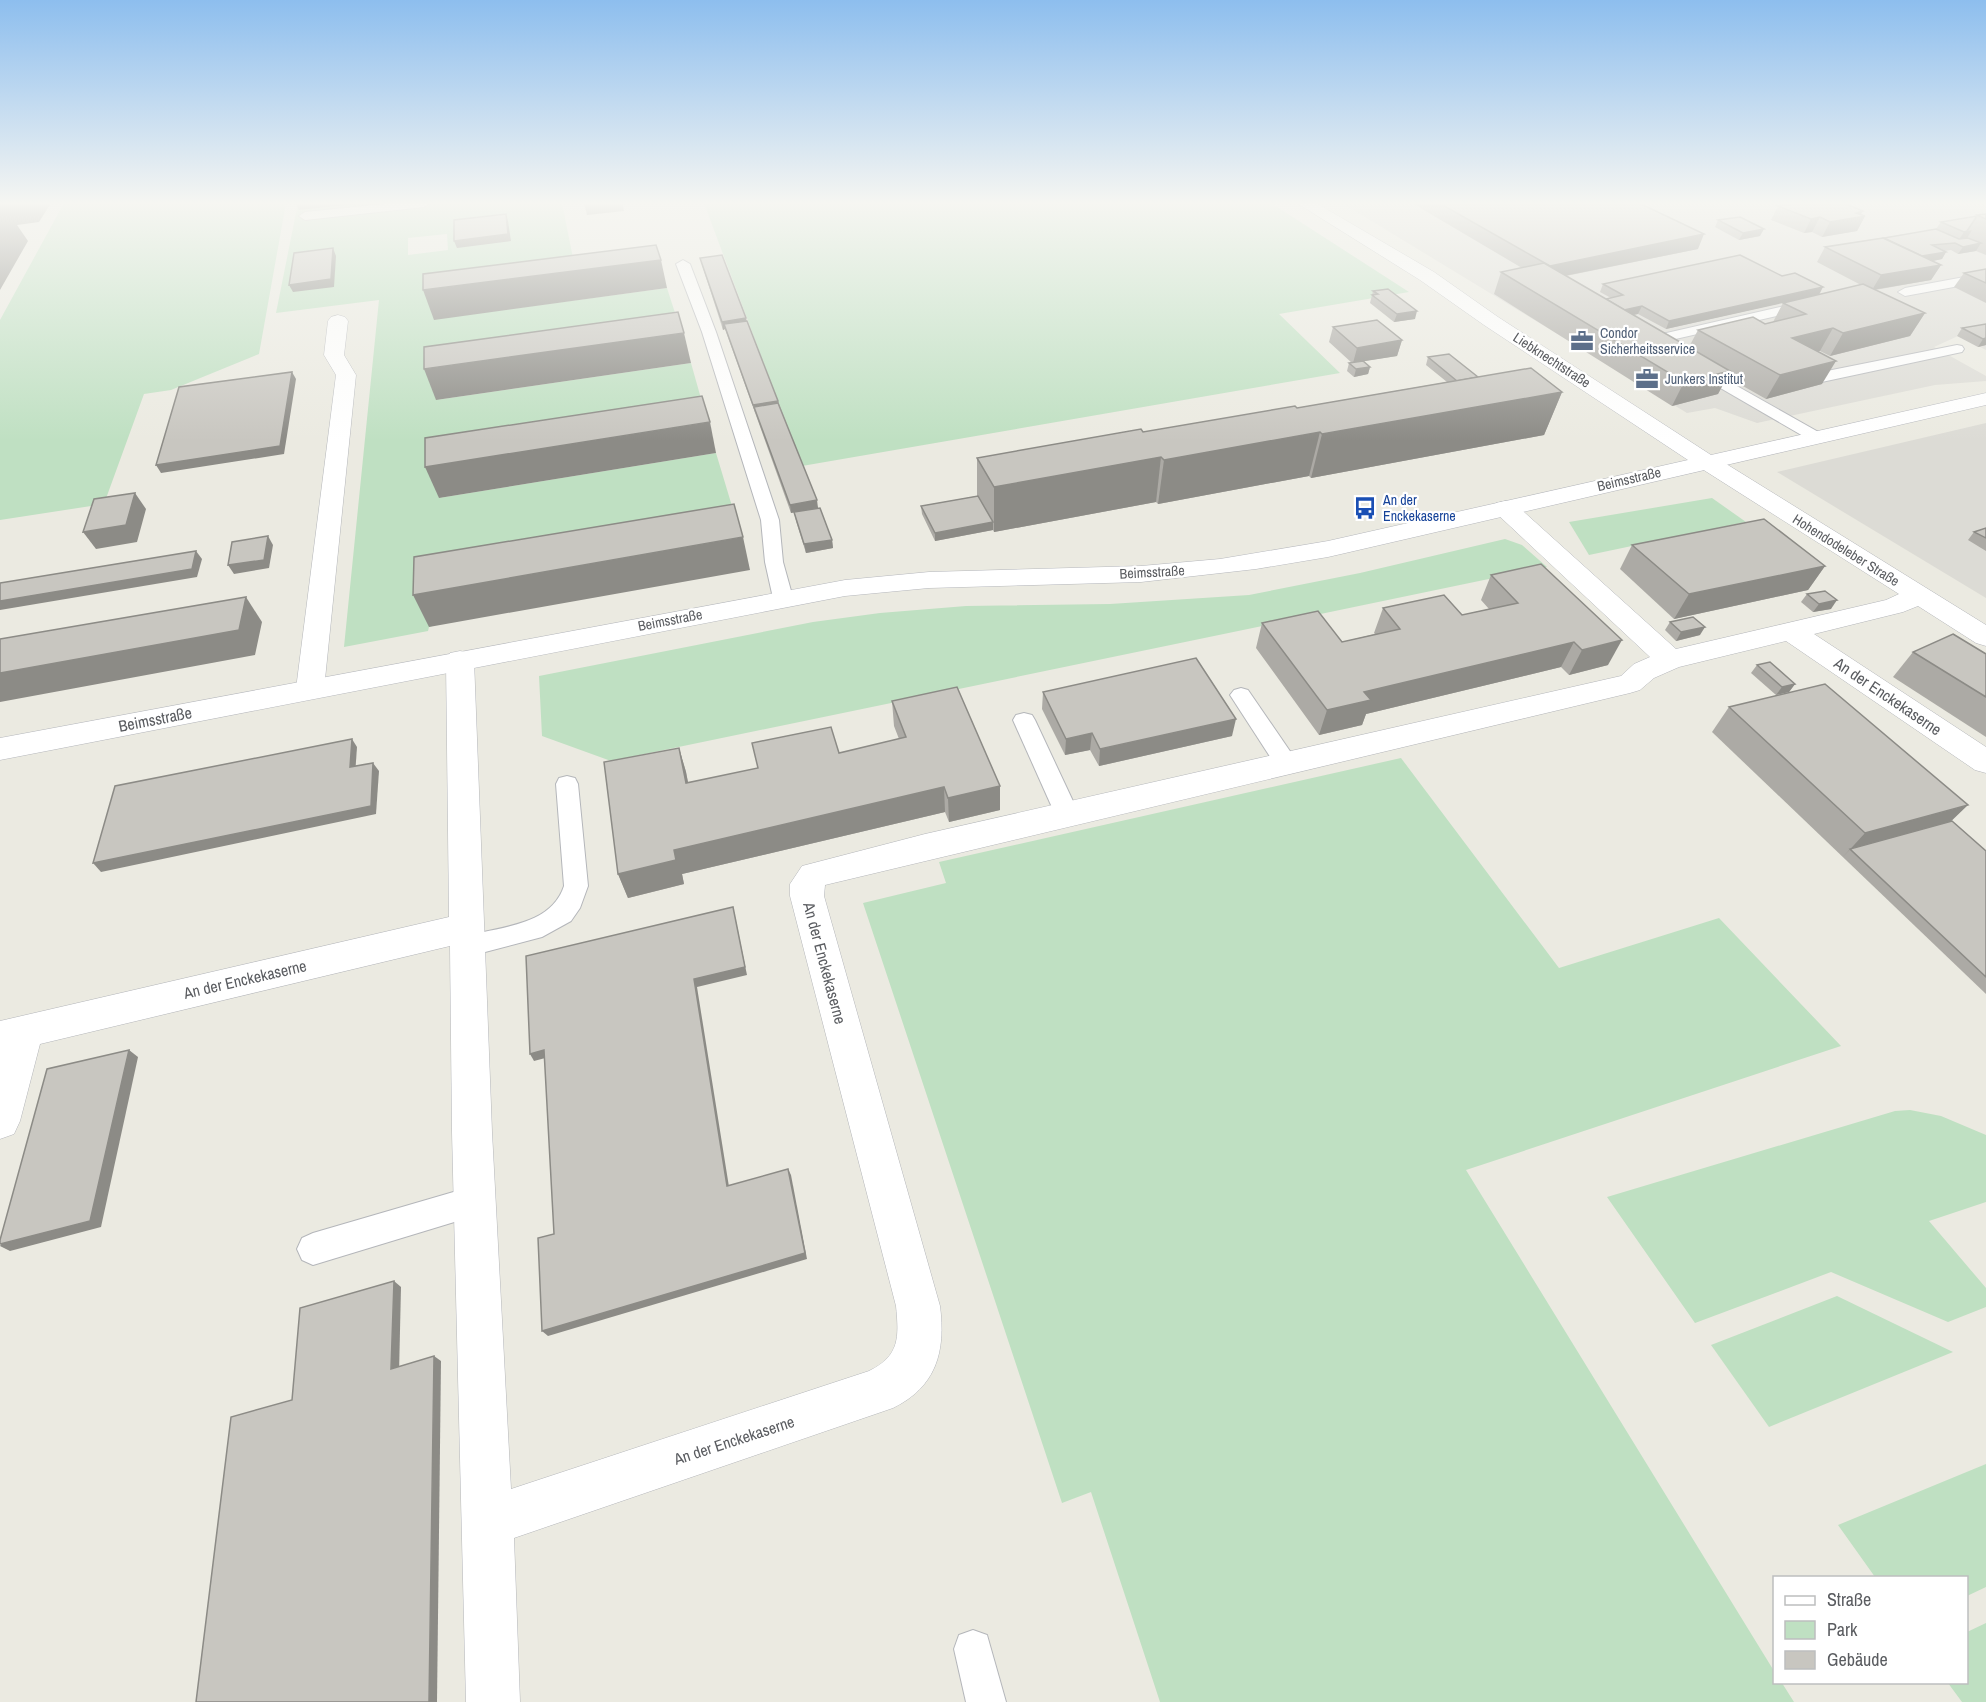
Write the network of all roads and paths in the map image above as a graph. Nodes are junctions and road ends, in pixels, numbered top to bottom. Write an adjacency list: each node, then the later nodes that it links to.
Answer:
1 (690, 282): 14 (lane)
2 (1437, 282): 11 (street, Liebknechtstraße)
3 (1957, 282): 4 (lane)
4 (1905, 292)
5 (1828, 301): 10 (lane)
6 (338, 321): 19 (street)
7 (1957, 349): 8 (lane)
8 (1817, 378)
9 (1986, 399): 10 (street, Beimsstraße)
10 (1816, 437): 11 (street, Beimsstraße)
11 (1707, 462): 12 (street, Beimsstraße); 13 (street, Hohendodeleber Straße)
12 (1504, 507): 14 (street, Beimsstraße); 18 (street)
13 (1918, 596): 15 (street, An der Enckekaserne); 16 (street, Hohendodeleber Straße)
14 (783, 598): 17 (street, Beimsstraße)
15 (1790, 631): 18 (street, An der Enckekaserne); 23 (street, An der Enckekaserne)
16 (1984, 634)
17 (460, 660): 19 (street, Beimsstraße); 27 (street)
18 (1670, 660): 24 (street, An der Enckekaserne)
19 (310, 689): 22 (street, Beimsstraße)
20 (1241, 695): 24 (lane)
21 (1024, 720): 26 (lane)
22 (0, 749)
23 (1986, 762)
24 (1286, 763): 26 (street, An der Enckekaserne)
25 (567, 784): 27 (lane)
26 (1067, 814): 32 (street, An der Enckekaserne)
27 (466, 937): 28 (street, An der Enckekaserne); 30 (street)
28 (13, 1034): 29 (street, An der Enckekaserne)
29 (0, 1121)
30 (474, 1201): 31 (lane); 32 (street)
31 (313, 1249)
32 (489, 1521): 34 (street)
33 (973, 1649): 35 (lane)
34 (493, 1702)
35 (986, 1702)

